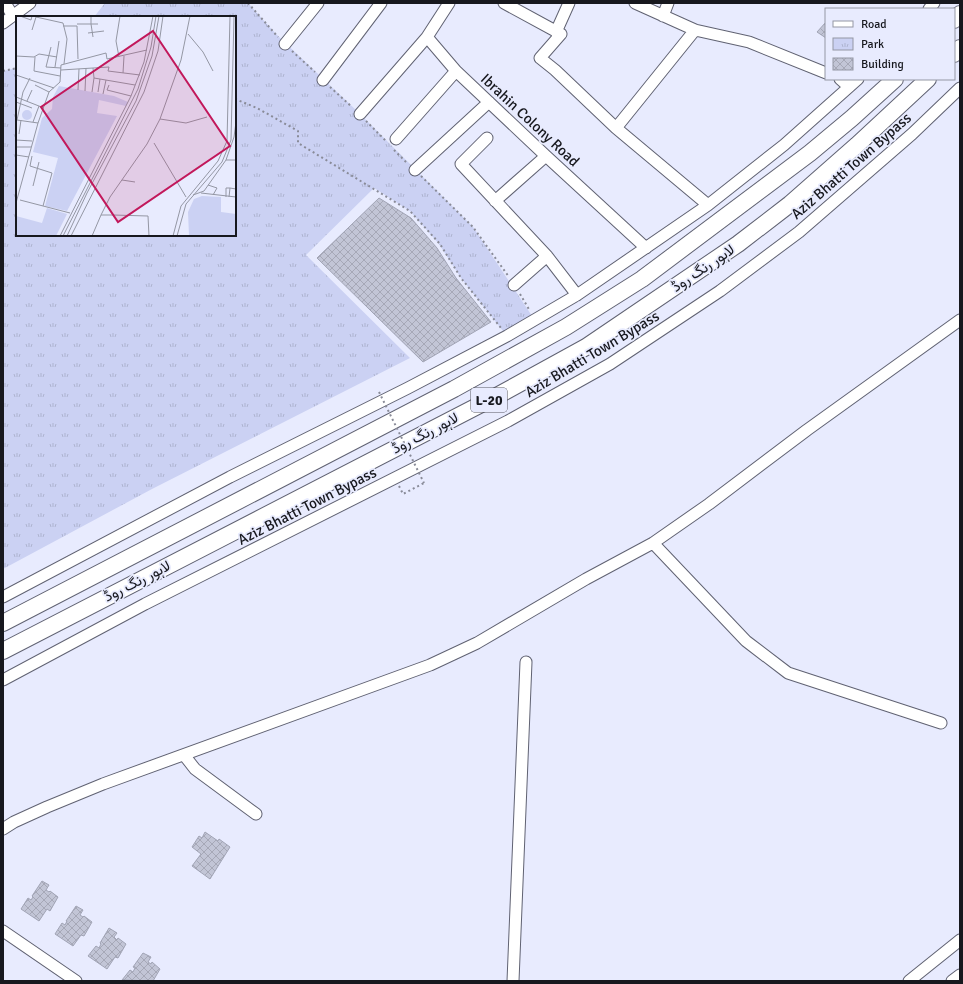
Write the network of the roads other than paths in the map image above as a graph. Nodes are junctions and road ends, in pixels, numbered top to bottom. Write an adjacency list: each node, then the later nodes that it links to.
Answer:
1 (4, 3): 10 (street)
2 (30, 3): 10 (street)
3 (318, 3): 16 (street)
4 (381, 3): 19 (street)
5 (449, 3): 15 (street)
6 (504, 3): 14 (street)
7 (569, 3): 14 (street)
8 (635, 3): 11 (street)
9 (668, 3): 11 (street)
10 (13, 16): 12 (street)
11 (663, 16): 13 (street)
12 (3, 23)
13 (695, 30): 18 (street); 28 (street)
14 (556, 32): 28 (street)
15 (427, 37): 17 (street, Ibrahin Colony Road); 27 (street)
16 (285, 44)
17 (456, 71): 26 (street, Ibrahin Colony Road); 30 (street)
18 (825, 73)
19 (324, 80)
20 (841, 80): 24 (street)
21 (857, 80): 24 (street)
22 (894, 80): 42 (highway, لاہور رنگ روڈ / L-20)
23 (927, 80): 43 (highway, لاہور رنگ روڈ / L-20)
24 (849, 87): 34 (street)
25 (960, 88): 45 (street, Aziz Bhatti Town Bypass)
26 (489, 102): 31 (street, Ibrahin Colony Road); 32 (street)
27 (360, 114)
28 (616, 128): 34 (street)
29 (487, 138): 33 (street)
30 (396, 139)
31 (546, 156): 33 (street); 35 (street, Ibrahin Colony Road)
32 (415, 170)
33 (495, 200): 36 (street)
34 (708, 205): 35 (street)
35 (646, 248): 38 (street)
36 (547, 256): 37 (street); 38 (street)
37 (514, 285)
38 (577, 295): 41 (street)
39 (960, 320): 40 (street)
40 (653, 543): 46 (street); 47 (street)
41 (3, 597)
42 (3, 623)
43 (3, 651)
44 (526, 662): 54 (street)
45 (3, 680)
46 (941, 723)
47 (184, 755): 48 (street); 49 (street)
48 (256, 814)
49 (3, 829)
50 (3, 931): 53 (street)
51 (960, 940): 55 (street)
52 (960, 975): 56 (street)
53 (76, 981)
54 (513, 981)
55 (909, 981)
56 (952, 981)

